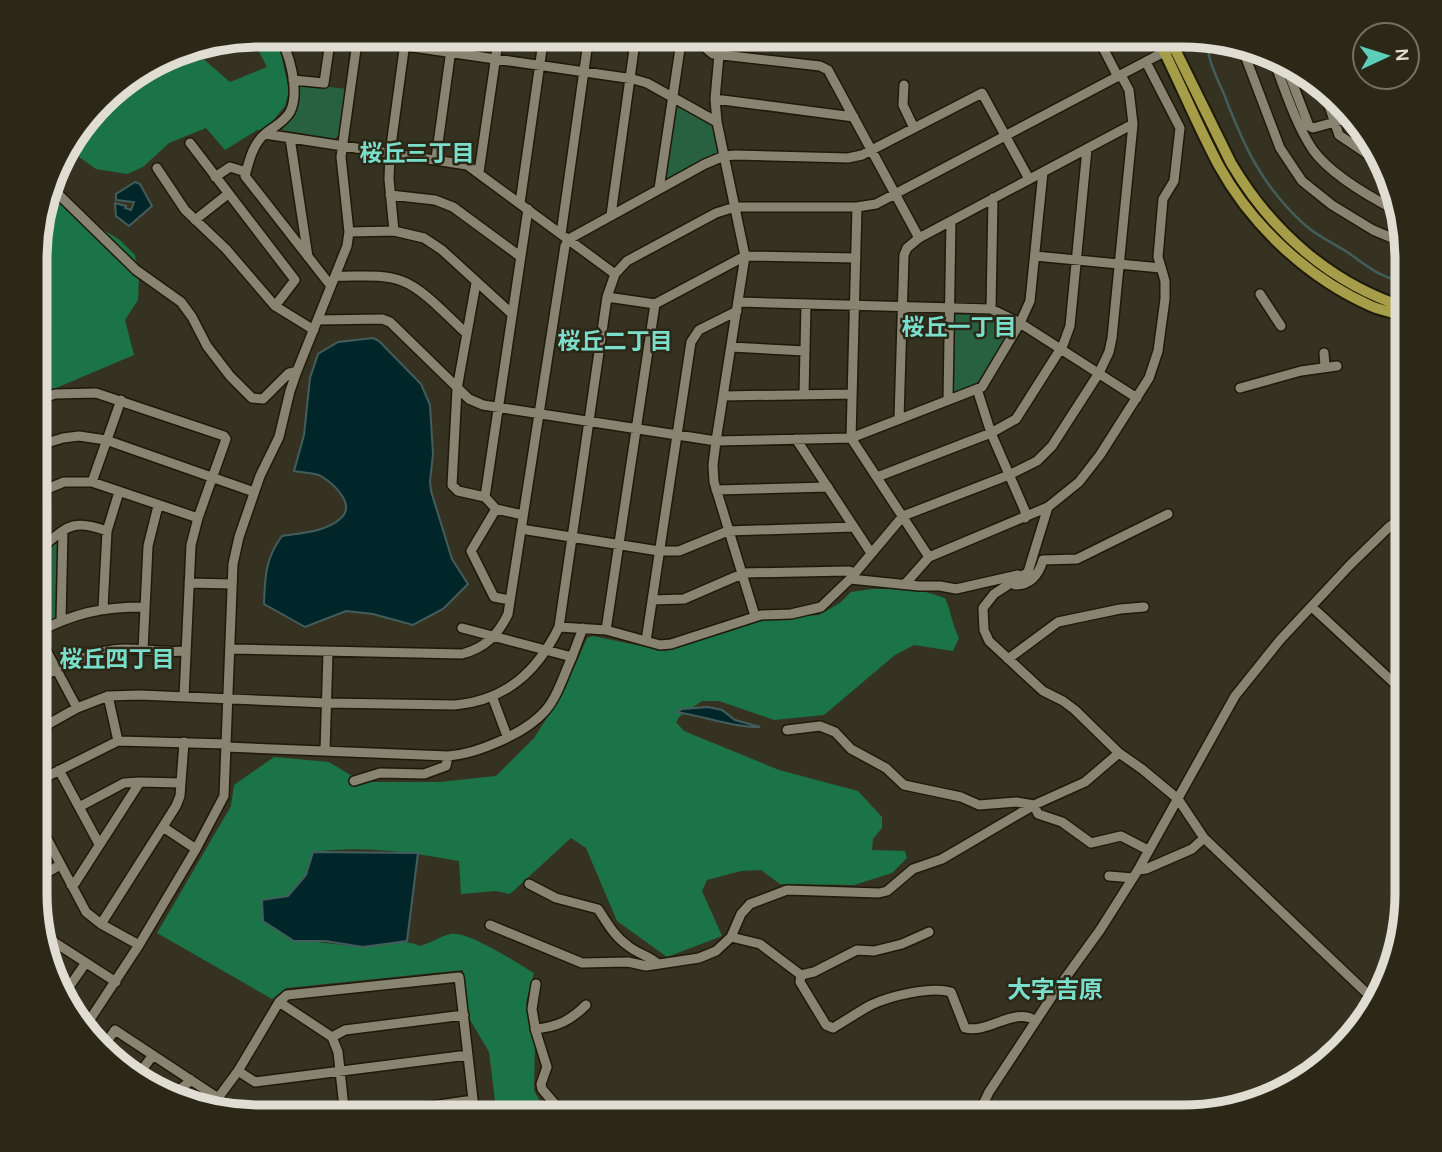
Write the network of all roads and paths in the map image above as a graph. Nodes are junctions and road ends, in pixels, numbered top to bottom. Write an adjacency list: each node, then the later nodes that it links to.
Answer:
1 (286, 47): 27 (street)
2 (329, 47): 27 (street)
3 (357, 47): 42 (street)
4 (404, 47): 45 (street)
5 (412, 47): 16 (street)
6 (452, 47): 16 (street)
7 (497, 47): 19 (street)
8 (542, 47): 21 (street)
9 (587, 47): 23 (street)
10 (634, 47): 26 (street)
11 (679, 47): 29 (street)
12 (703, 47): 17 (street)
13 (1103, 48): 24 (street)
14 (1174, 48): 15 (street)
15 (1169, 50): 20 (street); 88 (main road); 97 (main road)
16 (451, 53): 19 (street); 48 (street)
17 (719, 55): 30 (street); 32 (street)
18 (1245, 56): 73 (street)
19 (496, 59): 21 (street); 51 (street)
20 (1146, 62): 24 (street); 81 (street)
21 (540, 65): 23 (street); 61 (street)
22 (1277, 69): 64 (street)
23 (584, 72): 26 (street); 71 (street)
24 (1119, 76): 36 (street); 39 (street)
25 (1290, 77): 35 (street)
26 (630, 78): 29 (street); 66 (street)
27 (293, 80): 38 (street)
28 (904, 85): 37 (street)
29 (671, 97): 34 (street); 55 (street)
30 (715, 99): 32 (street); 34 (street)
31 (1328, 105): 35 (street)
32 (854, 117): 44 (street)
33 (1343, 120): 35 (street)
34 (717, 122): 47 (street)
35 (1333, 122): 46 (street)
36 (1133, 124): 43 (street); 80 (street)
37 (914, 128): 39 (street); 44 (street)
38 (265, 134): 40 (street); 50 (street)
39 (1006, 135): 54 (street); 59 (street)
40 (289, 138): 42 (street); 77 (street)
41 (190, 142): 53 (street)
42 (343, 146): 45 (street); 70 (street)
43 (1087, 149): 52 (street); 79 (street)
44 (872, 151): 47 (street); 59 (street)
45 (390, 153): 48 (street); 58 (street)
46 (1366, 153)
47 (724, 156): 55 (street); 62 (street)
48 (436, 158): 51 (street)
49 (157, 168): 67 (street)
50 (246, 172): 53 (street); 77 (street)
51 (479, 172): 61 (street)
52 (1044, 172): 54 (street); 75 (street)
53 (215, 177): 57 (street)
54 (1030, 179): 60 (street)
55 (659, 189): 66 (street)
56 (57, 193): 110 (street)
57 (228, 194): 67 (street); 92 (street)
58 (390, 195): 69 (street); 76 (street)
59 (895, 195): 63 (street); 72 (street)
60 (993, 198): 68 (street); 96 (street)
61 (520, 203): 65 (street)
62 (735, 206): 63 (street); 74 (street); 82 (street)
63 (858, 206): 78 (street)
64 (1389, 207)
65 (528, 209): 71 (street); 76 (street)
66 (611, 215): 71 (street)
67 (195, 220): 92 (street)
68 (951, 221): 72 (street); 95 (street)
69 (394, 231): 70 (street); 84 (street)
70 (349, 232): 83 (street)
71 (565, 237): 82 (street); 123 (street)
72 (919, 238): 94 (street)
73 (1394, 239)
74 (745, 256): 78 (street); 89 (street); 93 (street)
75 (1035, 256): 79 (street); 100 (street)
76 (521, 257): 98 (street)
77 (309, 258): 85 (street)
78 (856, 258): 91 (street)
79 (1077, 260): 80 (street); 105 (street)
80 (1118, 265): 81 (street); 111 (street)
81 (1161, 268): 119 (street)
82 (615, 274): 87 (street)
83 (335, 276): 85 (street); 103 (street)
84 (476, 283): 98 (street); 103 (street)
85 (331, 286): 99 (street)
86 (1260, 294): 101 (street)
87 (607, 297): 89 (street); 125 (street)
88 (1395, 303)
89 (655, 304): 126 (street)
90 (806, 304): 91 (street); 93 (street); 106 (street)
91 (855, 305): 94 (street); 115 (street)
92 (275, 306): 102 (street)
93 (738, 306): 104 (street); 128 (street)
94 (902, 307): 95 (street); 124 (street)
95 (950, 307): 96 (street); 120 (street)
96 (991, 309): 100 (street)
97 (1395, 313)
98 (512, 314): 122 (street)
99 (318, 320): 102 (street); 113 (street)
100 (1020, 323): 105 (street); 114 (street)
101 (1281, 326)
102 (314, 330): 110 (street)
103 (467, 334): 113 (street)
104 (731, 347): 106 (street); 117 (street)
105 (1060, 349): 111 (street); 127 (street)
106 (805, 351): 116 (street)
107 (1324, 353): 108 (street)
108 (1325, 366): 109 (street); 112 (street)
109 (1337, 366)
110 (297, 372): 142 (street)
111 (1099, 373): 119 (street); 134 (street)
112 (1240, 388)
113 (457, 389): 122 (street); 143 (street)
114 (977, 389): 120 (street); 127 (street)
115 (852, 394): 116 (street); 129 (street)
116 (803, 395): 117 (street)
117 (723, 396): 132 (street)
118 (47, 397): 121 (street)
119 (1137, 398): 145 (street)
120 (948, 399): 124 (street)
121 (121, 400): 131 (street); 136 (street)
122 (498, 406): 123 (street); 143 (street)
123 (539, 413): 125 (street); 148 (street)
124 (900, 418): 129 (street)
125 (589, 421): 126 (street); 158 (street)
126 (636, 428): 128 (street); 160 (street)
127 (991, 433): 134 (street); 135 (street)
128 (676, 434): 132 (street); 161 (street)
129 (851, 438): 130 (street); 135 (street)
130 (796, 439): 132 (street); 138 (street)
131 (106, 440): 133 (street); 136 (street); 137 (street)
132 (716, 440): 140 (street)
133 (47, 443)
134 (1009, 475): 149 (street); 151 (street)
135 (877, 477): 149 (street)
136 (212, 478): 142 (street); 150 (street)
137 (92, 482): 139 (street); 141 (street)
138 (828, 487): 140 (street); 153 (street)
139 (47, 489)
140 (716, 489): 157 (street)
141 (119, 492): 144 (street); 156 (street)
142 (254, 492): 170 (street)
143 (485, 497): 146 (street)
144 (158, 506): 150 (street); 173 (street)
145 (1048, 507): 151 (street); 165 (street)
146 (496, 509): 148 (street); 171 (street)
147 (1168, 514): 167 (street)
148 (523, 516): 154 (street)
149 (902, 516): 162 (street); 163 (street)
150 (198, 518): 168 (street)
151 (1025, 518): 163 (street)
152 (1395, 524): 175 (street)
153 (854, 527): 157 (street); 162 (street)
154 (521, 529): 158 (street); 171 (street)
155 (64, 531): 156 (street); 159 (street); 178 (street)
156 (107, 531): 176 (street)
157 (728, 531): 161 (street); 164 (street)
158 (572, 537): 160 (street); 180 (street)
159 (47, 543)
160 (618, 544): 161 (street); 183 (street)
161 (659, 551): 172 (street)
162 (871, 554): 166 (street)
163 (929, 557): 169 (street)
164 (741, 573): 166 (street); 172 (street); 177 (street)
165 (1023, 574): 167 (street); 169 (street)
166 (853, 576): 169 (street); 177 (street)
167 (1013, 582): 193 (street)
168 (189, 583): 170 (street); 189 (street)
169 (906, 583)
170 (232, 584): 186 (street)
171 (510, 600): 184 (street)
172 (652, 600): 185 (street)
173 (145, 607): 176 (street); 187 (street)
174 (1144, 607): 193 (street)
175 (1312, 607): 196 (street); 217 (street)
176 (103, 608): 178 (street)
177 (755, 616): 185 (street)
178 (61, 620): 179 (street)
179 (48, 627)
180 (559, 627): 182 (street); 188 (street)
181 (462, 628): 184 (street)
182 (583, 628): 183 (street); 192 (street)
183 (606, 630): 185 (street)
184 (494, 636): 188 (street); 190 (street)
185 (646, 641)
186 (230, 649): 190 (street); 200 (street)
187 (143, 650): 189 (street); 194 (street)
188 (548, 650): 192 (street); 198 (street)
189 (185, 651): 199 (street)
190 (328, 652): 201 (street)
191 (48, 653): 194 (street)
192 (572, 657): 205 (street)
193 (1008, 659): 210 (street)
194 (57, 670): 195 (street); 202 (street)
195 (48, 674)
196 (1394, 683)
197 (108, 696): 199 (street); 202 (street); 206 (street)
198 (492, 696): 201 (street); 205 (street)
199 (184, 697): 200 (street)
200 (228, 699): 201 (street); 208 (street)
201 (326, 703): 209 (street)
202 (77, 708): 203 (street)
203 (48, 724)
204 (787, 730): 218 (street)
205 (507, 736): 211 (street)
206 (118, 741): 207 (street); 212 (street)
207 (184, 742): 208 (street); 216 (street)
208 (226, 745): 209 (street); 224 (street)
209 (325, 751): 211 (street)
210 (1119, 753): 217 (street); 218 (street)
211 (448, 756): 214 (street)
212 (59, 770): 213 (street); 219 (street)
213 (48, 776)
214 (354, 781)
215 (140, 782): 216 (street); 219 (street); 223 (street)
216 (181, 783): 220 (street)
217 (1178, 799): 221 (street); 225 (street)
218 (1034, 805): 225 (street); 235 (street)
219 (79, 807): 223 (street)
220 (163, 827): 224 (street); 232 (street)
221 (1205, 838): 228 (street); 245 (street)
222 (48, 841): 226 (street)
223 (99, 844): 231 (street)
224 (196, 849): 238 (street)
225 (1148, 850): 228 (street)
226 (60, 865): 227 (street); 231 (street)
227 (48, 872)
228 (1135, 874): 229 (street); 250 (street)
229 (1109, 876)
230 (529, 884): 239 (street)
231 (71, 885): 232 (street)
232 (102, 924): 238 (street)
233 (490, 925): 239 (street)
234 (929, 932): 241 (street)
235 (731, 937): 239 (street); 241 (street)
236 (52, 939): 237 (street)
237 (54, 942): 240 (street)
238 (139, 945): 242 (street)
239 (657, 963)
240 (85, 964): 242 (street); 244 (street)
241 (801, 975): 250 (street)
242 (116, 982): 249 (street)
243 (536, 984): 251 (street)
244 (69, 987)
245 (1368, 995)
246 (279, 1002): 248 (street); 252 (street); 257 (street)
247 (586, 1005): 251 (street)
248 (464, 1015): 252 (street); 255 (street)
249 (90, 1020)
250 (1036, 1021): 267 (street)
251 (535, 1029): 266 (street)
252 (332, 1037): 258 (street)
253 (108, 1041): 254 (street)
254 (153, 1055): 256 (street); 259 (street)
255 (468, 1055): 258 (street); 262 (street)
256 (143, 1069)
257 (238, 1071): 258 (street); 261 (street)
258 (340, 1071): 263 (street)
259 (190, 1079): 260 (street); 261 (street)
260 (178, 1089)
261 (218, 1098)
262 (473, 1101): 264 (street); 265 (street)
263 (344, 1104)
264 (449, 1104)
265 (473, 1104)
266 (555, 1104)
267 (983, 1105)

